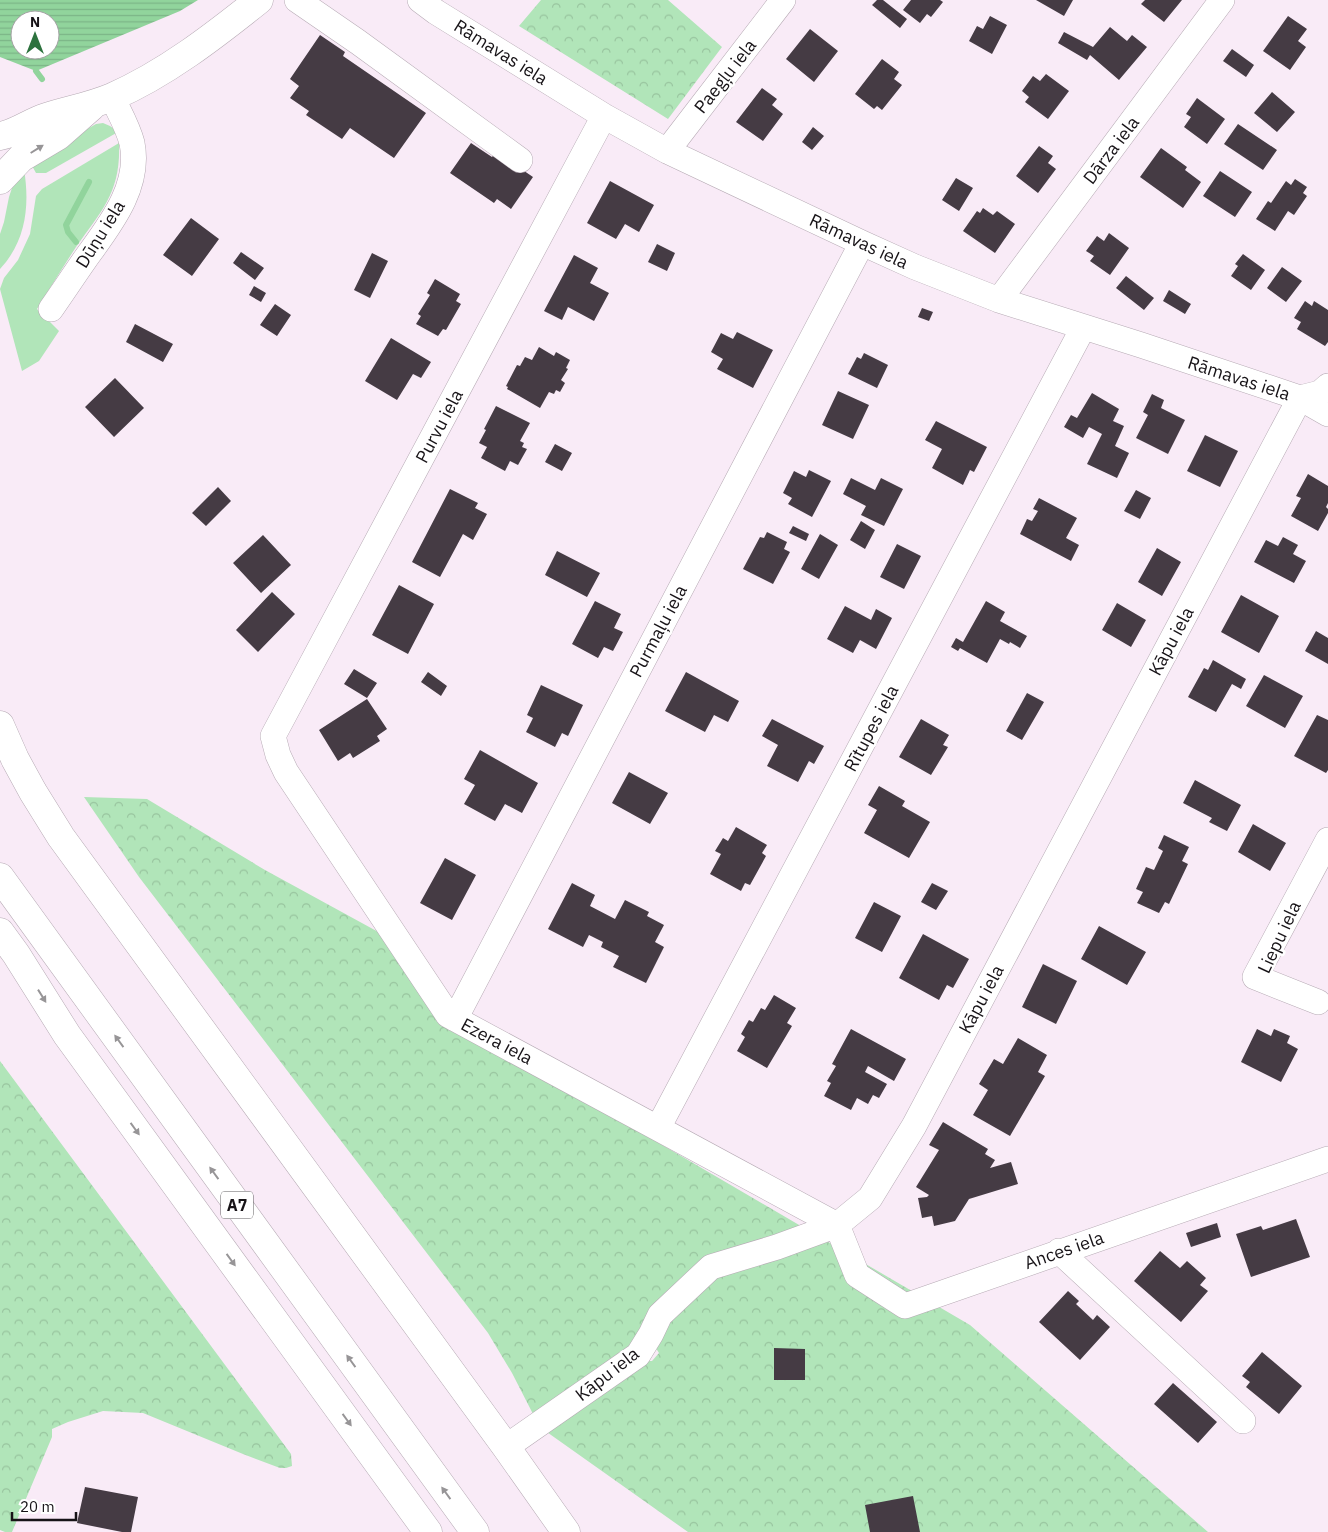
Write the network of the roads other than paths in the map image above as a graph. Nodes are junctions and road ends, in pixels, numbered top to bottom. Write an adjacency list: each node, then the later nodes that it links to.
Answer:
1 (258, 0): 6 (main road)
2 (297, 0): 10 (street)
3 (783, 0): 9 (street, Paegļu iela)
4 (1222, 0): 13 (street, Dārza iela)
5 (433, 4): 7 (street, Rāmavas iela)
6 (104, 100): 8 (main road); 11 (main road, one-way to 6); 14 (street, Dūņu iela)
7 (604, 116): 9 (street, Rāmavas iela); 20 (street, Purvu iela)
8 (0, 136)
9 (666, 151): 12 (street, Rāmavas iela)
10 (520, 160)
11 (0, 180)
12 (862, 243): 13 (street, Rāmavas iela); 26 (street, Purmaļu iela)
13 (999, 300): 15 (street, Rāmavas iela)
14 (51, 309)
15 (1084, 328): 17 (street, Rāmavas iela); 27 (street, Rītupes iela)
16 (1328, 386): 17 (street)
17 (1300, 398): 18 (street, Rāmavas iela); 29 (street, Kāpu iela)
18 (1328, 414)
19 (0, 725): 32 (main road)
20 (272, 736): 26 (street, Ezera iela)
21 (1328, 840): 25 (street, Liepu iela)
22 (0, 877): 34 (main road, A7, one-way to 22)
23 (0, 932): 24 (main road, A7)
24 (8, 949): 33 (main road, A7, one-way to 33)
25 (1318, 1002)
26 (454, 1019): 27 (street, Ezera iela)
27 (658, 1128): 29 (street, Ezera iela)
28 (1328, 1159): 30 (street, Ances iela)
29 (837, 1225): 30 (street, Ances iela); 32 (street, Kāpu iela)
30 (1059, 1252): 31 (street)
31 (1243, 1421)
32 (506, 1447): 35 (main road)
33 (428, 1532)
34 (475, 1532)
35 (566, 1532)

